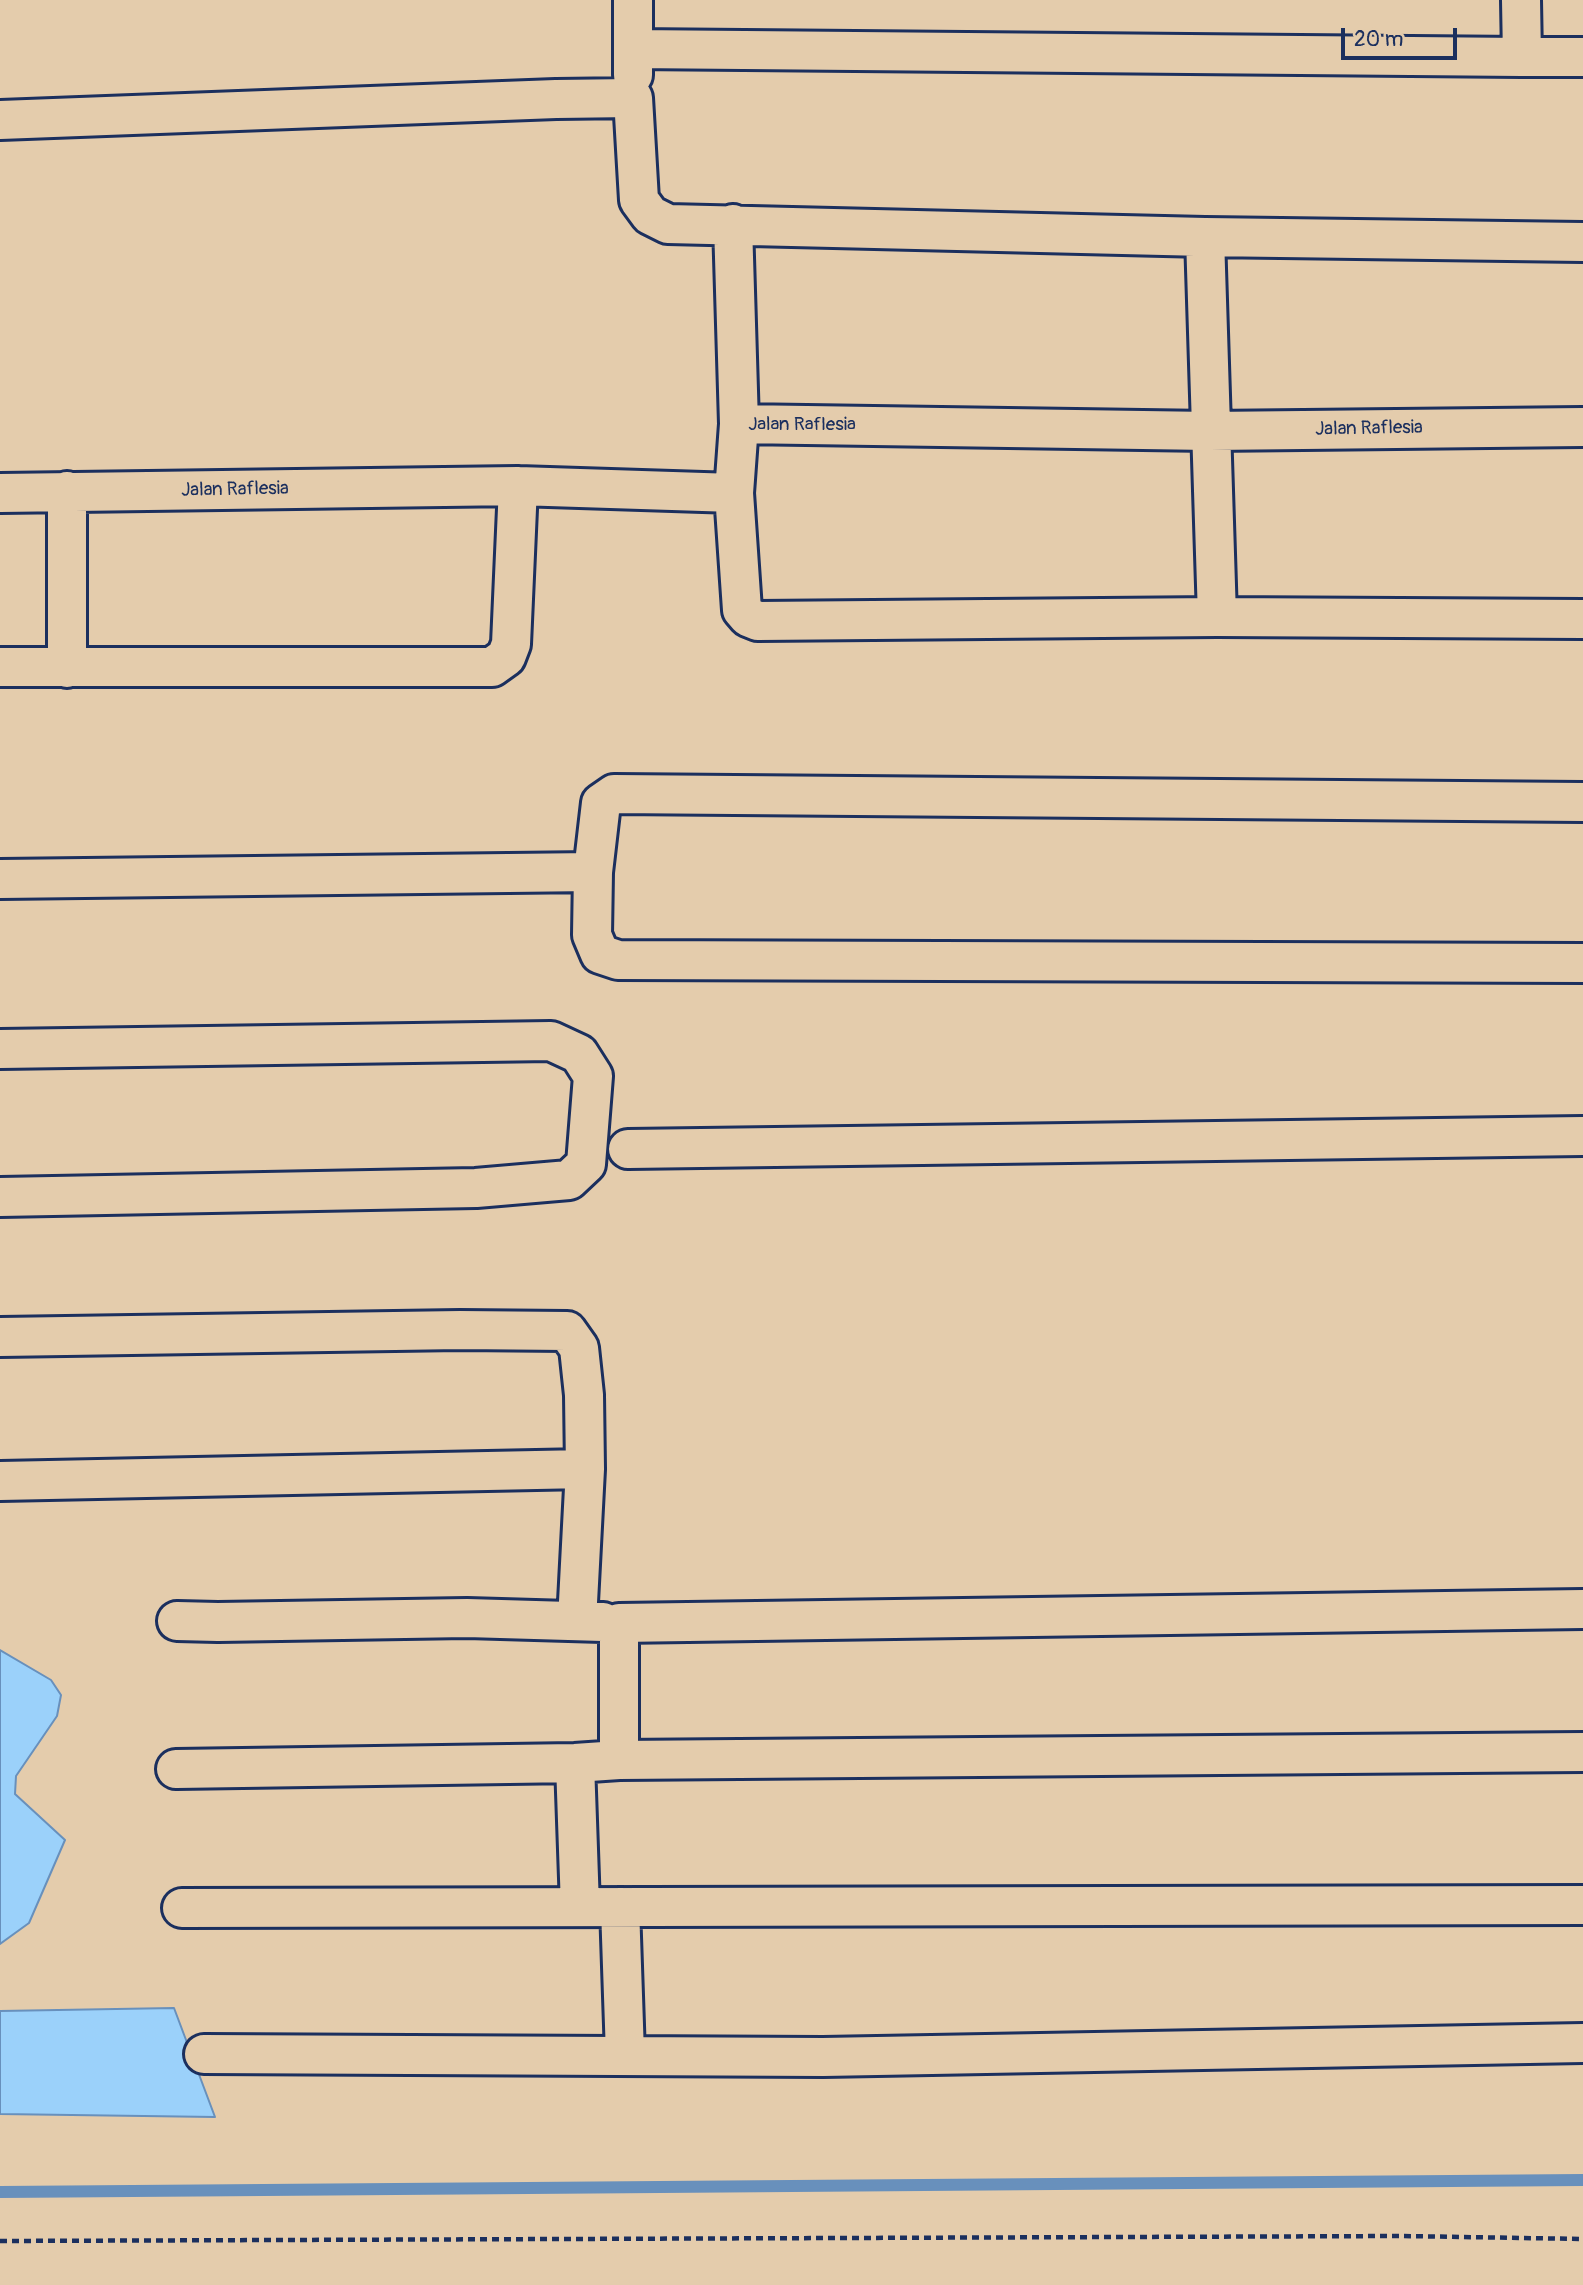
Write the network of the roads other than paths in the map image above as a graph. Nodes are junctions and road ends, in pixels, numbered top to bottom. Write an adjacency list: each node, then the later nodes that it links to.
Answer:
1 (633, 0): 3 (street)
2 (1521, 0): 4 (street)
3 (633, 49): 4 (street); 6 (street)
4 (1522, 57): 5 (street)
5 (1583, 57)
6 (632, 99): 7 (street); 8 (street)
7 (0, 120)
8 (733, 224): 9 (street); 11 (street)
9 (1205, 237): 10 (street); 13 (street)
10 (1583, 242)
11 (739, 424): 13 (street, Jalan Raflesia); 17 (street, Jalan Raflesia)
12 (1583, 427): 13 (street, Jalan Raflesia)
13 (1210, 431): 18 (street)
14 (518, 486): 15 (street, Jalan Raflesia); 17 (street, Jalan Raflesia); 21 (street)
15 (67, 491): 16 (street, Jalan Raflesia); 21 (street)
16 (0, 493)
17 (734, 493): 18 (street)
18 (1217, 617): 19 (street)
19 (1583, 619)
20 (0, 667): 21 (street)
21 (67, 668)
22 (1583, 802): 23 (street)
23 (593, 872): 24 (street); 25 (street)
24 (0, 878)
25 (1583, 963)
26 (0, 1049): 29 (street)
27 (1583, 1136): 28 (street)
28 (628, 1149)
29 (0, 1197)
30 (0, 1336): 31 (street)
31 (585, 1469): 32 (street); 35 (street)
32 (0, 1481)
33 (1583, 1609): 36 (street)
34 (177, 1621): 35 (street)
35 (577, 1621): 36 (street)
36 (619, 1623): 38 (street)
37 (1583, 1752): 38 (street)
38 (619, 1760): 39 (street)
39 (575, 1763): 40 (street); 42 (street)
40 (176, 1769)
41 (1583, 1905): 43 (street)
42 (580, 1907): 43 (street); 44 (street)
43 (620, 1907): 47 (street)
44 (182, 1908)
45 (1583, 2043): 47 (street)
46 (204, 2054): 47 (street)
47 (625, 2055)

